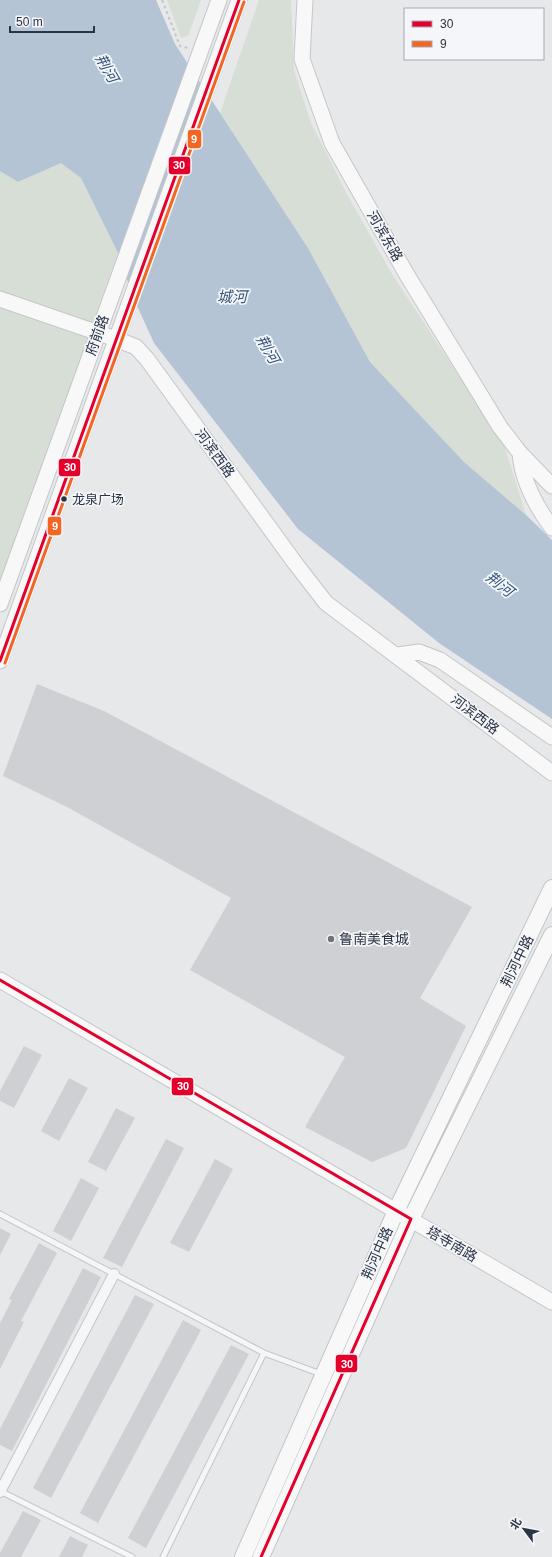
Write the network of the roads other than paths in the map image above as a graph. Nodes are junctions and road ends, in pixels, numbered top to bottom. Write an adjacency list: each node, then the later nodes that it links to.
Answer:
1 (219, 0): 5 (main road, 府前路)
2 (239, 0): 6 (main road, 府前路)
3 (305, 0): 7 (main road, 河滨东路)
4 (0, 299): 5 (main road, 河滨西路)
5 (98, 332): 6 (main road, 河滨西路); 10 (main road, 府前路)
6 (116, 339): 11 (main road, 河滨西路); 12 (main road, 府前路)
7 (520, 453): 8 (main road, 河滨东路); 9 (main road, 河滨东路)
8 (552, 486)
9 (552, 528)
10 (0, 604)
11 (398, 655): 13 (main road, 河滨西路); 14 (main road, 河滨西路)
12 (0, 661)
13 (552, 737)
14 (552, 773)
15 (552, 888): 18 (main road, 荆河中路)
16 (552, 935): 20 (main road, 荆河中路)
17 (0, 980): 18 (main road, 塔寺南路)
18 (396, 1211): 20 (main road, 塔寺南路); 24 (main road, 荆河中路)
19 (0, 1214): 21 (lane)
20 (411, 1219): 22 (main road, 塔寺南路); 29 (main road, 荆河中路)
21 (114, 1274): 23 (lane); 25 (street)
22 (552, 1302)
23 (264, 1353): 24 (lane); 27 (lane)
24 (322, 1375): 28 (main road, 荆河中路)
25 (0, 1491): 26 (lane)
26 (132, 1557)
27 (163, 1557)
28 (243, 1557)
29 (261, 1557)

